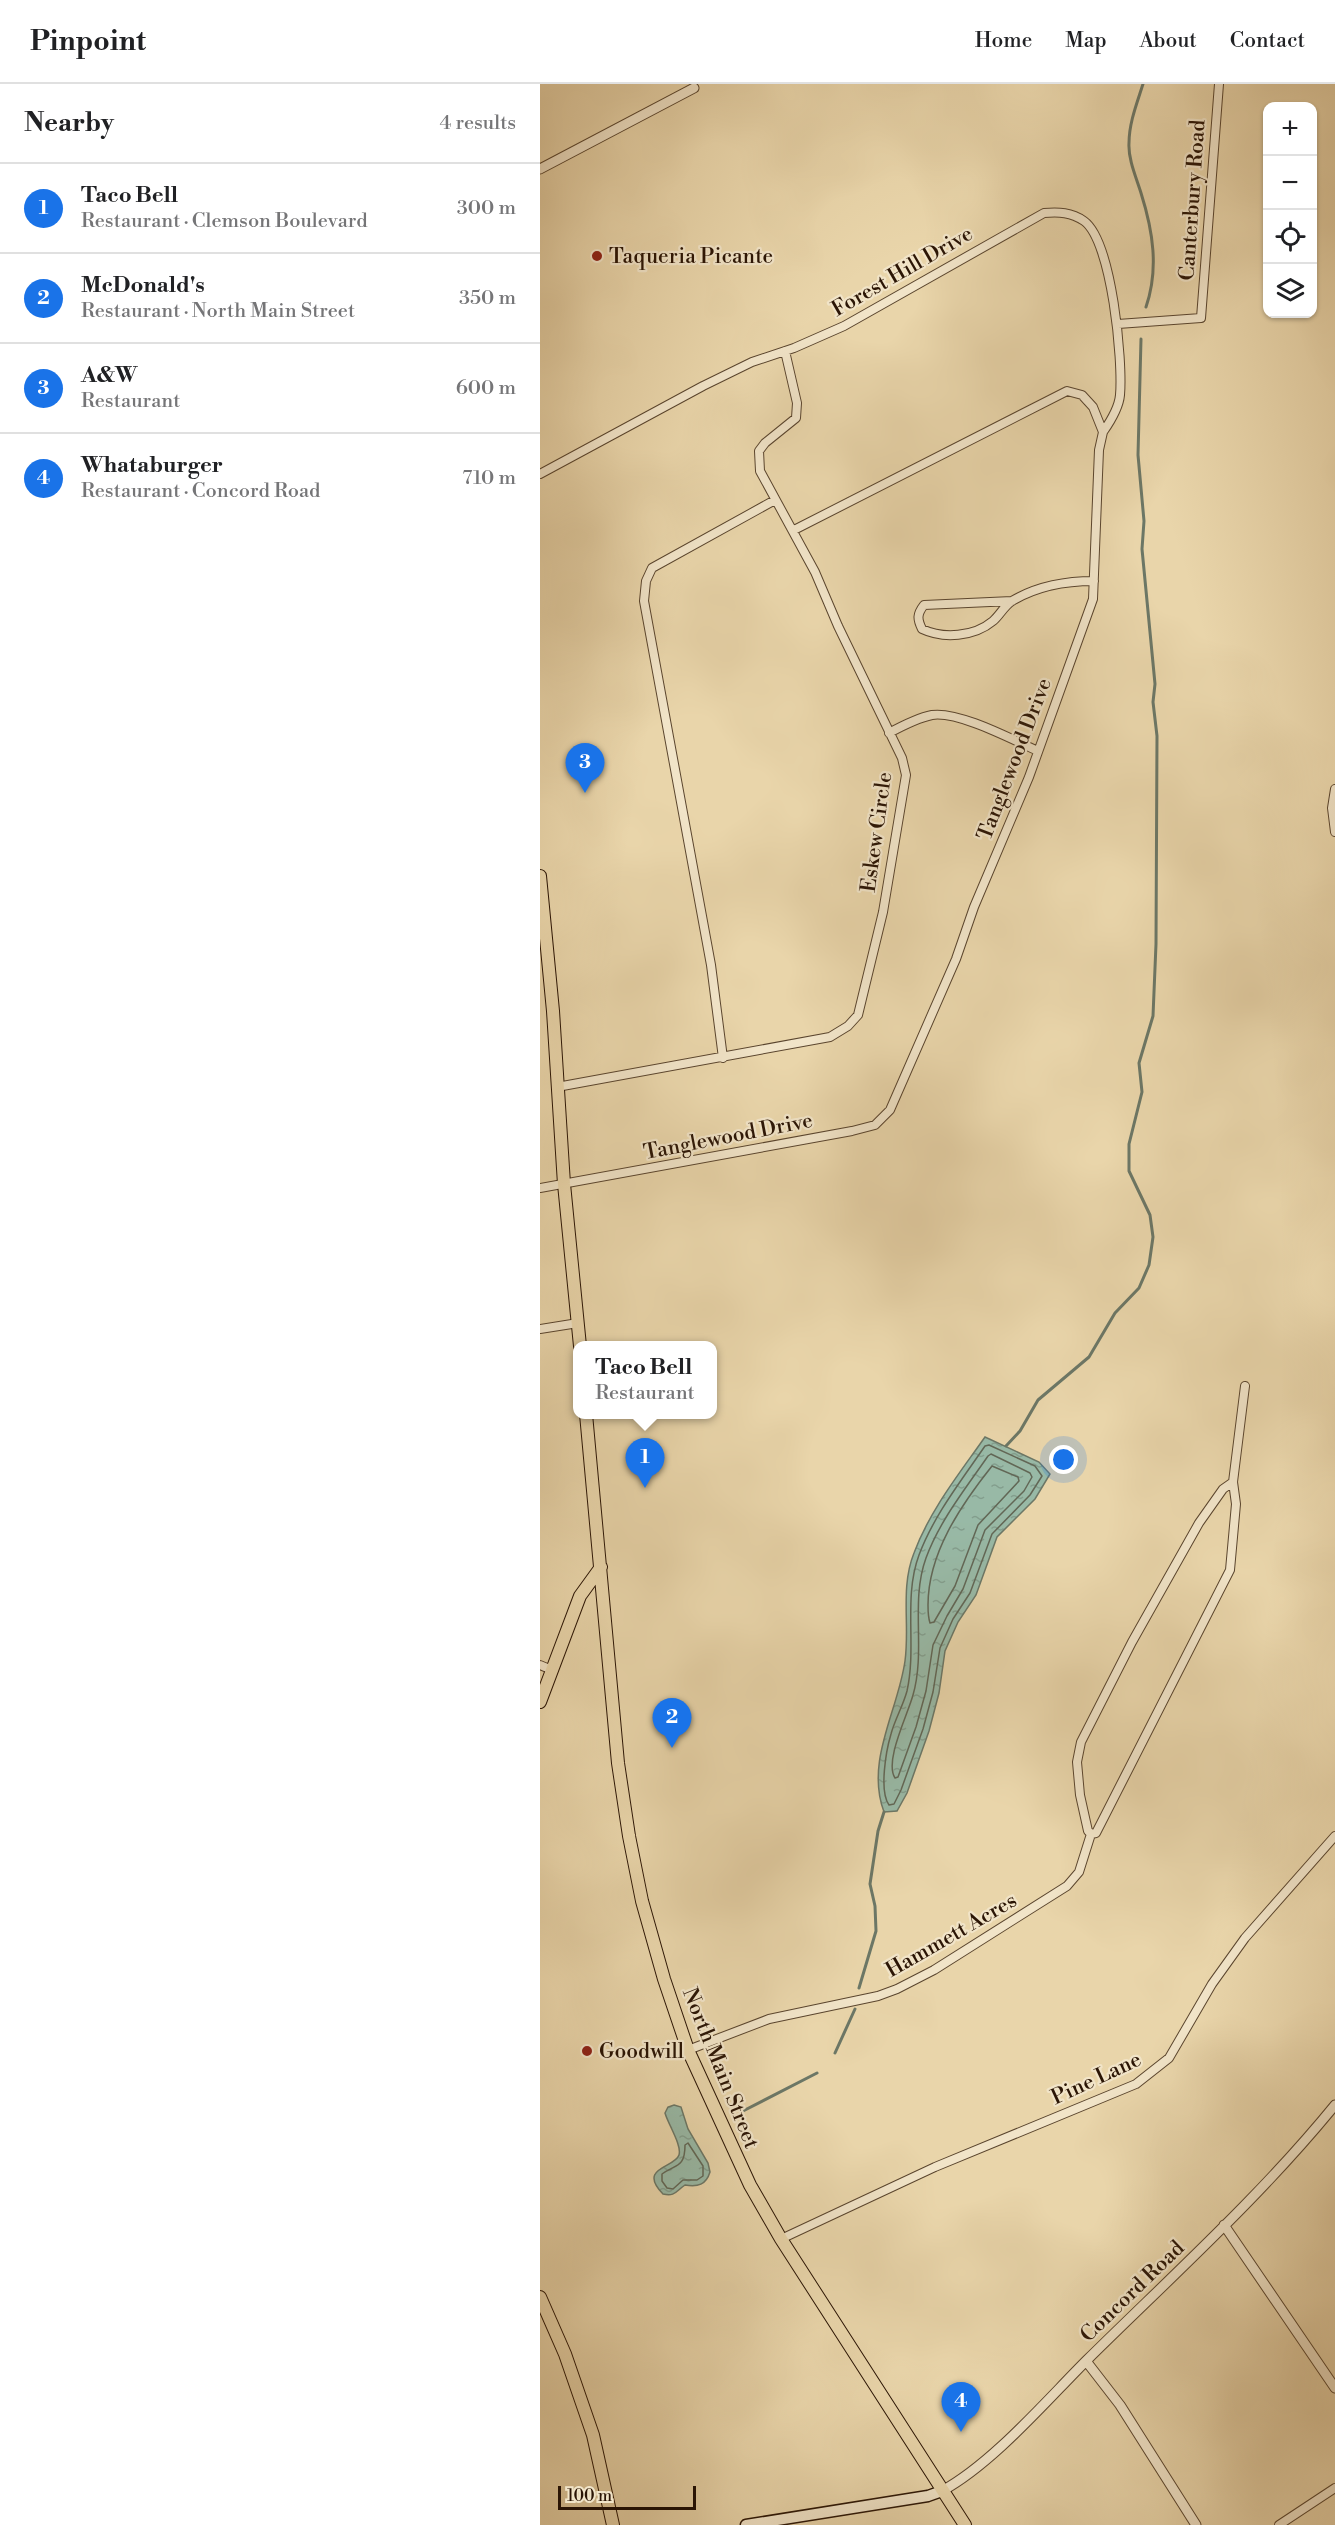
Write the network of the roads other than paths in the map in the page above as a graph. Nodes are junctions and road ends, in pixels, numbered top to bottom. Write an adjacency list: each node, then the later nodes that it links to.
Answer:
1 (1219, 84): 4 (street, Canterbury Road)
2 (698, 86): 3 (street)
3 (540, 169)
4 (1118, 324): 5 (street, Forest Hill Drive); 6 (street, Forest Hill Drive)
5 (785, 351): 7 (street, Forest Hill Drive); 8 (street, Eskew Circle)
6 (1103, 432): 9 (street); 10 (street, Tanglewood Drive)
7 (540, 474)
8 (775, 500): 9 (street, Eskew Circle); 19 (street)
9 (794, 530): 12 (street, Eskew Circle)
10 (1094, 581): 11 (street); 13 (street, Tanglewood Drive)
11 (1012, 601): 11 (street)
12 (889, 733): 13 (street); 19 (street, Eskew Circle)
13 (1038, 751): 21 (street, Tanglewood Drive)
14 (1335, 789): 15 (street)
15 (1335, 832)
16 (540, 876): 17 (main road)
17 (541, 920): 18 (main road)
18 (543, 953): 20 (main road)
19 (723, 1058): 20 (street, Eskew Circle)
20 (557, 1087): 21 (main road)
21 (564, 1184): 22 (street, Tanglewood Drive); 23 (main road)
22 (540, 1188)
23 (578, 1323): 24 (street); 25 (main road)
24 (540, 1329)
25 (580, 1341)
26 (1245, 1386): 28 (street, Hammett Acres)
27 (586, 1419): 29 (main road, North Main Street)
28 (1233, 1482): 33 (street, Hammett Acres); 33 (street)
29 (601, 1567): 31 (main road); 35 (main road, North Main Street)
30 (540, 1665): 31 (street)
31 (552, 1670): 32 (main road)
32 (540, 1702)
33 (1091, 1834): 35 (street, Hammett Acres)
34 (1335, 1836): 38 (street, Pine Lane)
35 (688, 2050): 38 (main road, North Main Street)
36 (1335, 2105): 37 (street, Concord Road)
37 (1224, 2225): 40 (street, Concord Road); 41 (street)
38 (782, 2239): 43 (main road, North Main Street)
39 (540, 2297): 44 (main road)
40 (1086, 2361): 43 (street, Concord Road); 47 (street)
41 (1335, 2388)
42 (1335, 2488): 48 (street)
43 (942, 2491): 45 (main road); 46 (main road, North Main Street)
44 (613, 2525)
45 (746, 2525)
46 (965, 2525)
47 (1196, 2525)
48 (1279, 2525)

